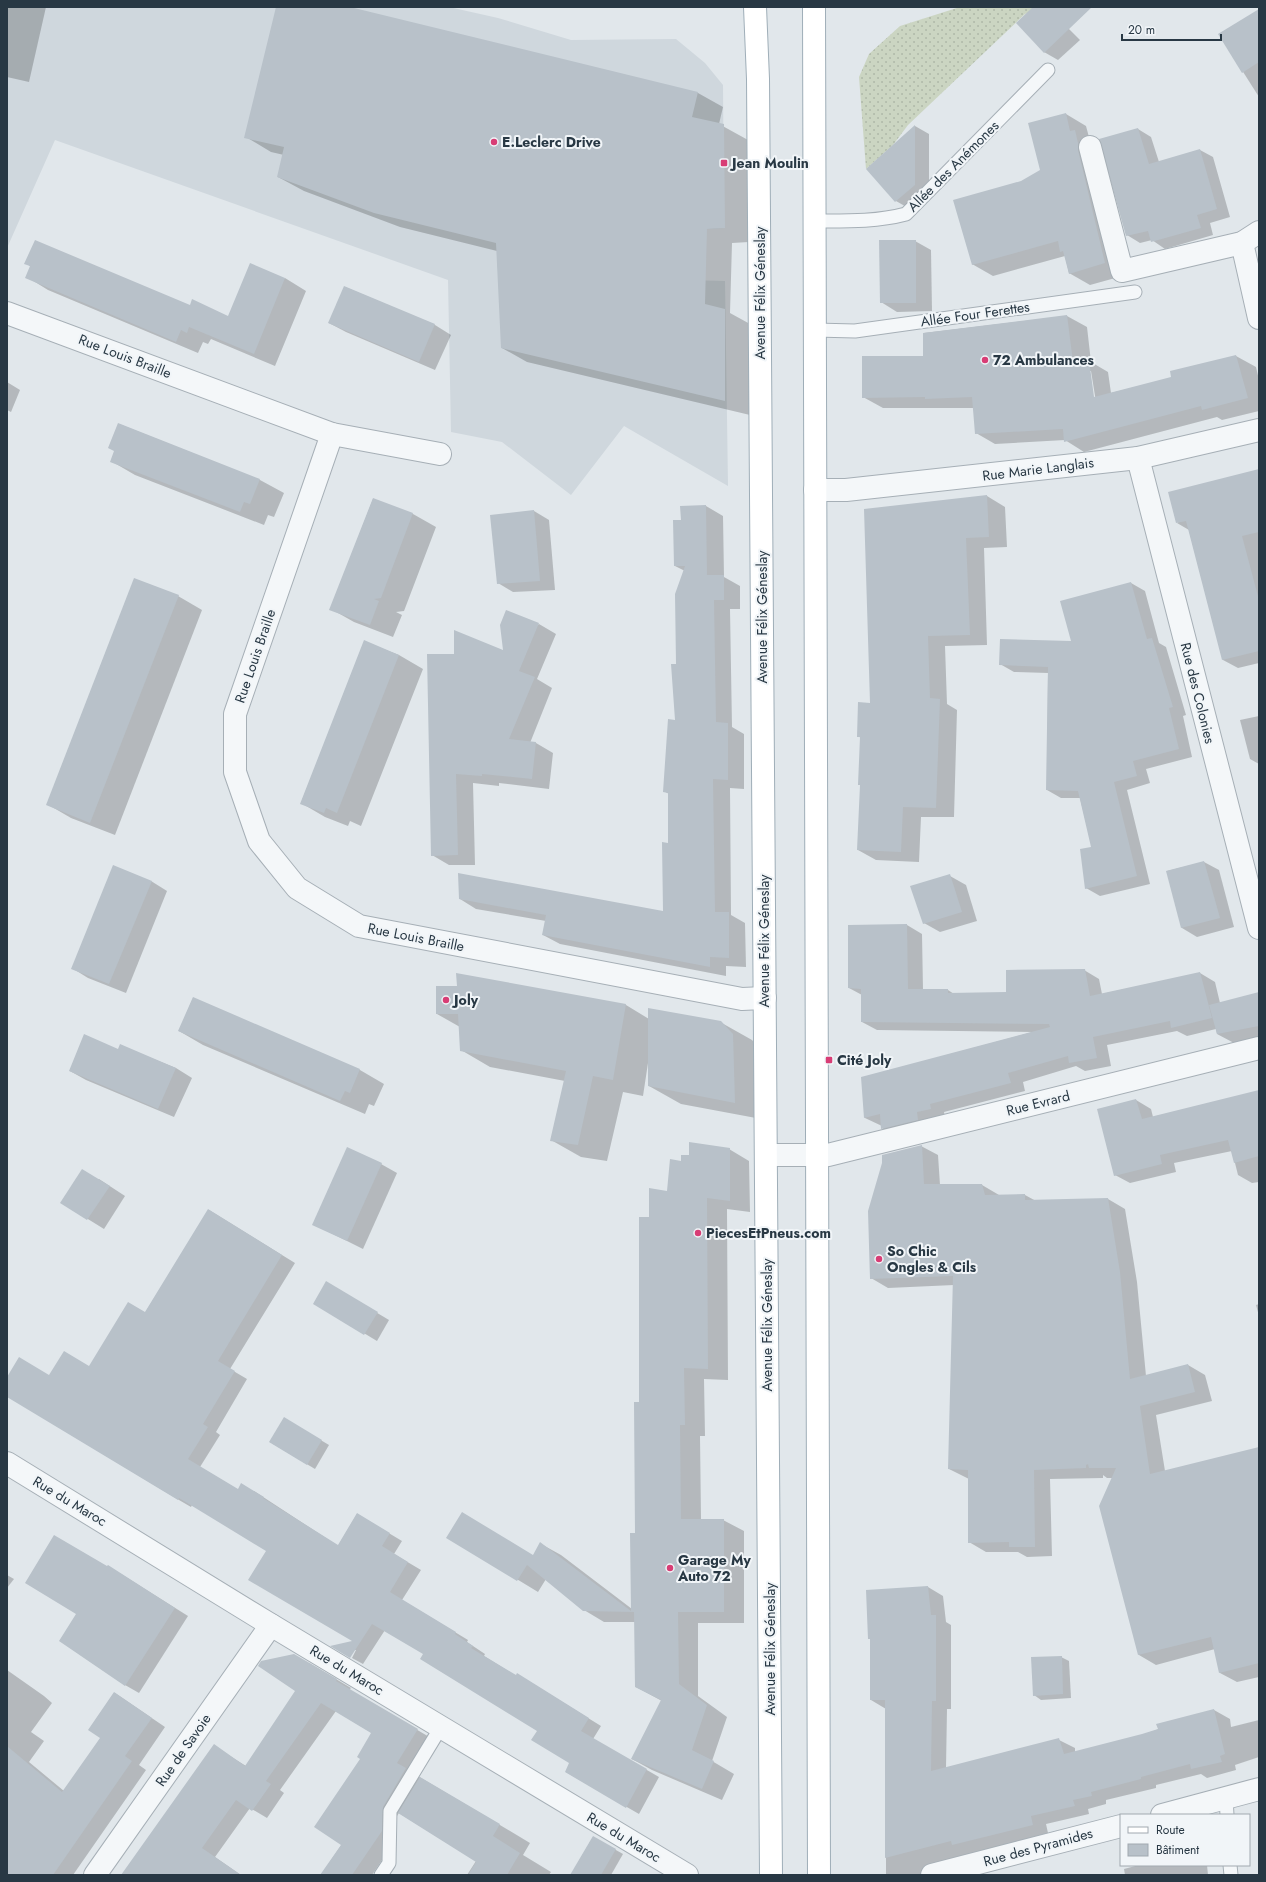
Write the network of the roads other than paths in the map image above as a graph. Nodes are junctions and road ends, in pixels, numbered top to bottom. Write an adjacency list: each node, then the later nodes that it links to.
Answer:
1 (755, 7): 17 (main road, Avenue Félix Géneslay)
2 (814, 7): 5 (main road)
3 (1048, 70): 5 (lane, Allée des Anémones)
4 (1090, 147): 6 (street)
5 (814, 222): 10 (main road)
6 (1250, 238): 9 (street)
7 (1135, 292): 10 (lane, Allée Four Ferettes)
8 (7, 312): 12 (street, Rue Louis Braille)
9 (1259, 318)
10 (815, 330): 15 (main road)
11 (1259, 430): 14 (street, Rue Marie Langlais)
12 (332, 434): 13 (street, Rue Louis Braille); 17 (street, Rue Louis Braille)
13 (440, 454)
14 (1138, 458): 15 (street, Rue Marie Langlais); 16 (street, Rue des Colonies)
15 (815, 490): 20 (main road)
16 (1259, 928)
17 (765, 998): 19 (main road, Avenue Félix Géneslay)
18 (1259, 1048): 20 (street, Rue Evrard)
19 (766, 1155): 20 (street, Rue Evrard); 31 (main road, Avenue Félix Géneslay)
20 (817, 1155): 32 (main road)
21 (7, 1462): 22 (street, Rue du Maroc)
22 (271, 1625): 23 (street, Rue du Maroc); 28 (street, Rue de Savoie)
23 (442, 1727): 29 (lane); 30 (street, Rue du Maroc)
24 (1259, 1789): 25 (street)
25 (1227, 1807): 26 (street)
26 (1170, 1814)
27 (1120, 1826): 33 (street, Rue des Pyramides)
28 (94, 1875)
29 (381, 1875)
30 (687, 1875)
31 (772, 1875)
32 (819, 1875)
33 (932, 1875)

